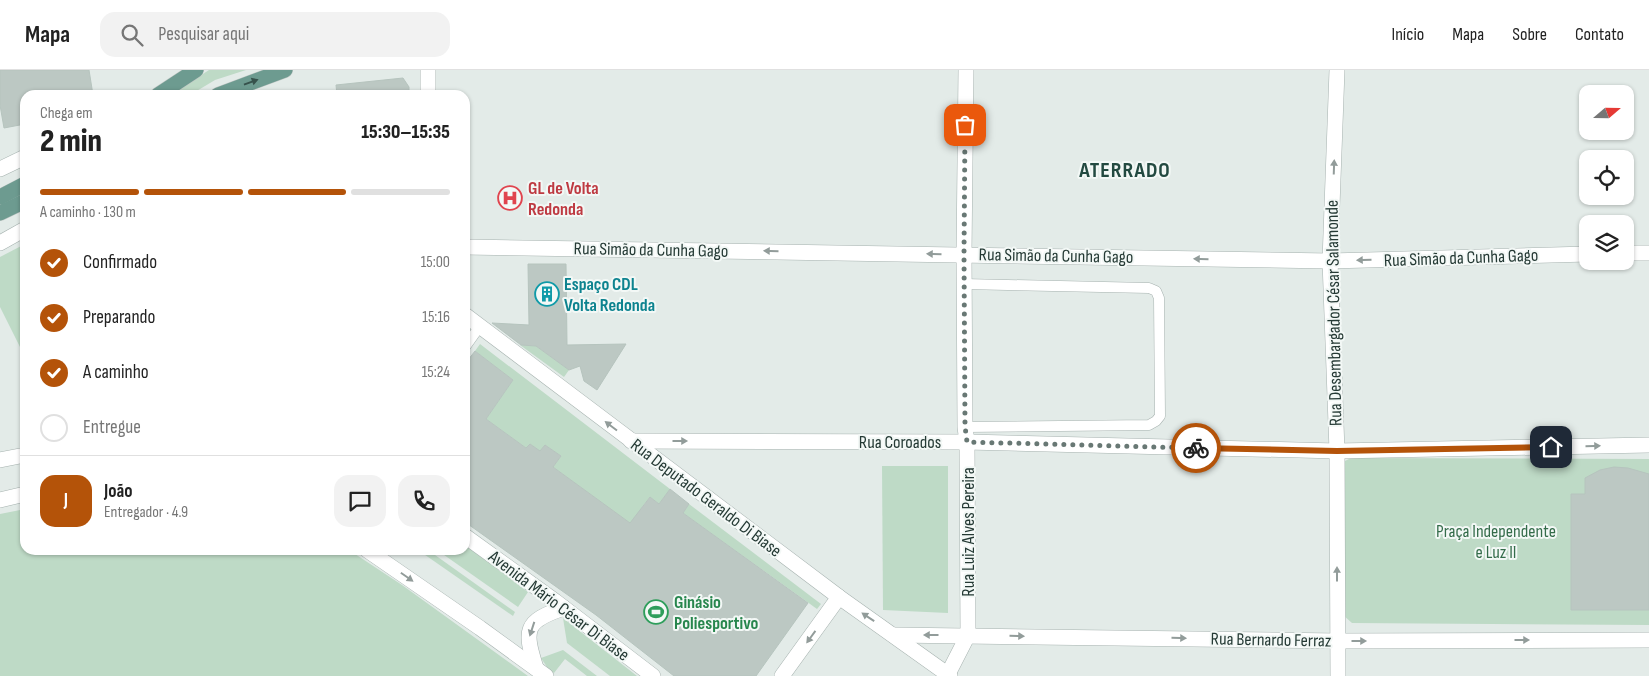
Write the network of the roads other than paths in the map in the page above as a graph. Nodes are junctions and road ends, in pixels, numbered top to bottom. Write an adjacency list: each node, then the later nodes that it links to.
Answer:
1 (196, 70): 6 (main road)
2 (284, 70): 7 (main road, one-way to 2)
3 (428, 70): 8 (street)
4 (966, 70): 20 (street, Rua Luiz Alves Pereira)
5 (1338, 70): 22 (street, Rua Desembargador César Salamonde, one-way to 5)
6 (166, 90)
7 (231, 90)
8 (428, 90)
9 (20, 159): 10 (street)
10 (0, 169)
11 (20, 187): 12 (main road)
12 (0, 197)
13 (20, 203): 14 (main road)
14 (0, 213)
15 (20, 232): 16 (street)
16 (0, 243)
17 (470, 247): 20 (street, Rua Simão da Cunha Gago, one-way to 17)
18 (1649, 252): 19 (street)
19 (1634, 253)
20 (964, 254): 22 (street, Rua Simão da Cunha Gago, one-way to 20); 23 (street, Rua Luiz Alves Pereira)
21 (1579, 254): 22 (street, Rua Simão da Cunha Gago, one-way to 22)
22 (1330, 261): 31 (street, Rua Desembargador César Salamonde)
23 (964, 284): 27 (street, Rua Luiz Alves Pereira); 27 (lane)
24 (470, 319): 25 (street, Rua Deputado Geraldo Di Biase)
25 (480, 326): 26 (lane); 28 (street, Rua Deputado Geraldo Di Biase, one-way to 25)
26 (470, 339)
27 (965, 426): 29 (street, Rua Luiz Alves Pereira)
28 (631, 441): 29 (street, Rua Coroados, one-way to 29); 38 (street, Rua Deputado Geraldo Di Biase)
29 (967, 442): 31 (street, Rua Coroados); 41 (street, Rua Luiz Alves Pereira)
30 (1649, 445): 31 (street, Rua Coroados, one-way to 30)
31 (1337, 451): 43 (street, Rua Desembargador César Salamonde, one-way to 31)
32 (20, 456): 33 (street)
33 (0, 460)
34 (20, 495): 35 (street)
35 (0, 500)
36 (470, 540): 39 (street, Avenida Mário César Di Biase)
37 (374, 555): 44 (street, one-way to 44)
38 (839, 597): 40 (street, Rua Deputado Geraldo Di Biase, one-way to 38); 47 (street, one-way to 47)
39 (564, 608): 44 (street, one-way to 44); 46 (street, Avenida Mário César Di Biase)
40 (894, 635): 41 (street, Rua Bernardo Ferraz, one-way to 40); 45 (street, Rua Deputado Geraldo Di Biase)
41 (968, 635): 43 (street, Rua Bernardo Ferraz, one-way to 43); 45 (street)
42 (1649, 640): 43 (street, Rua Bernardo Ferraz, one-way to 42)
43 (1337, 641): 48 (street, Rua Desembargador César Salamonde)
44 (541, 672)
45 (949, 675)
46 (654, 676)
47 (782, 676)
48 (1338, 676)

